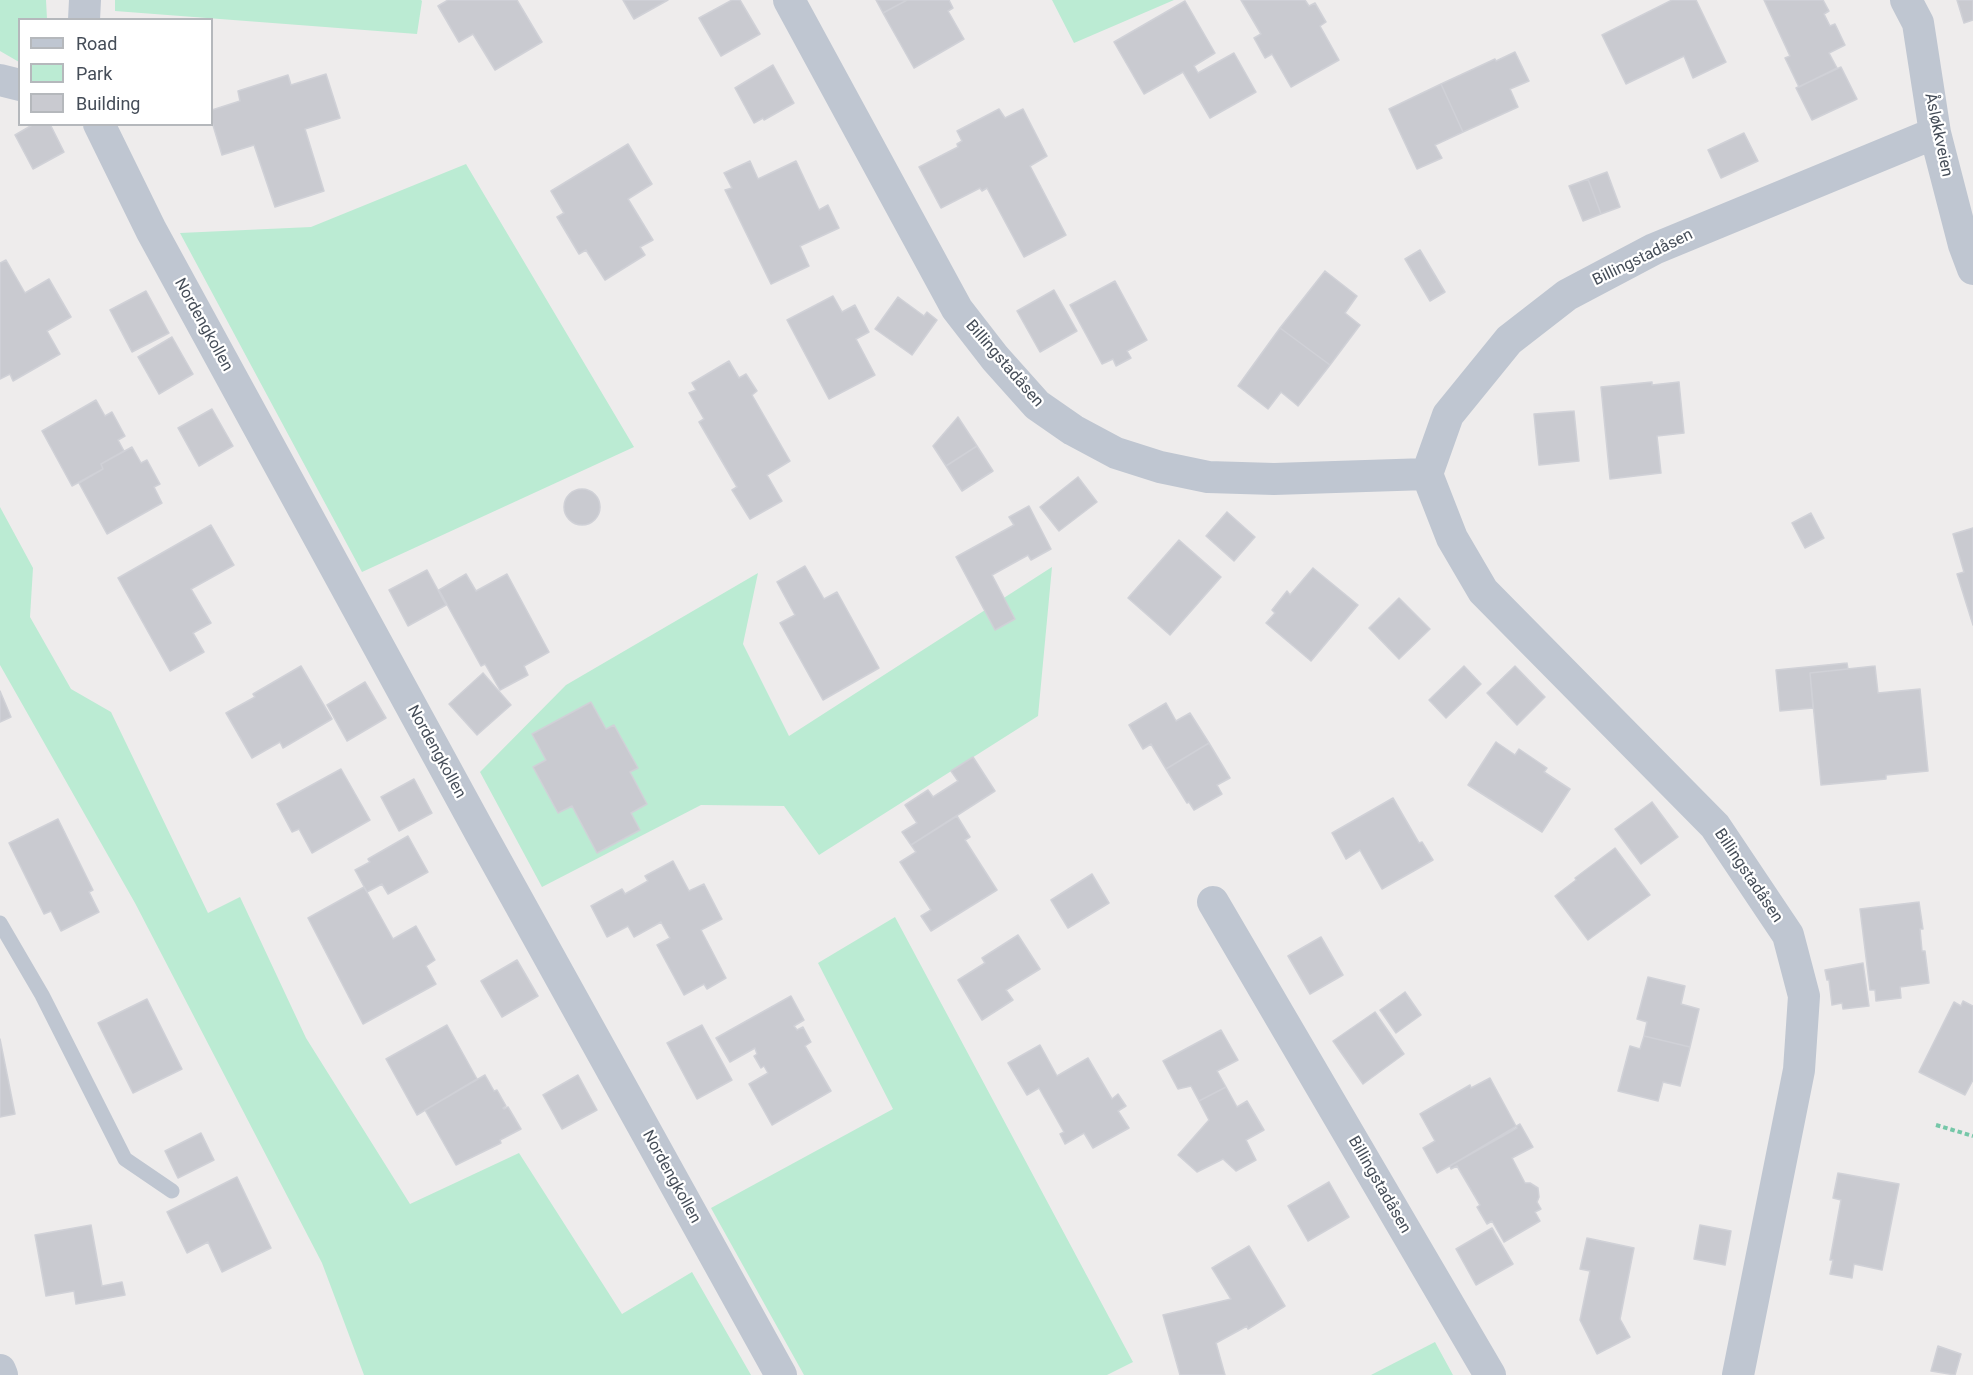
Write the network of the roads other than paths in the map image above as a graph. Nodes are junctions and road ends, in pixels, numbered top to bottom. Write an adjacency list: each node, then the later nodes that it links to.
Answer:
1 (85, 0): 4 (street)
2 (789, 0): 10 (street, Billingstadåsen)
3 (1906, 0): 8 (street, Åsløkkveien)
4 (84, 18)
5 (0, 80): 6 (street)
6 (18, 84)
7 (100, 126): 16 (street, Nordengkollen)
8 (1935, 133): 9 (street, Åsløkkveien); 10 (street, Billingstadåsen)
9 (1973, 269)
10 (1427, 474): 18 (street, Billingstadåsen)
11 (1213, 902): 17 (street, Billingstadåsen)
12 (0, 923): 13 (lane)
13 (172, 1191)
14 (0, 1370): 15 (street)
15 (2, 1375)
16 (781, 1375)
17 (1490, 1375)
18 (1738, 1375)

